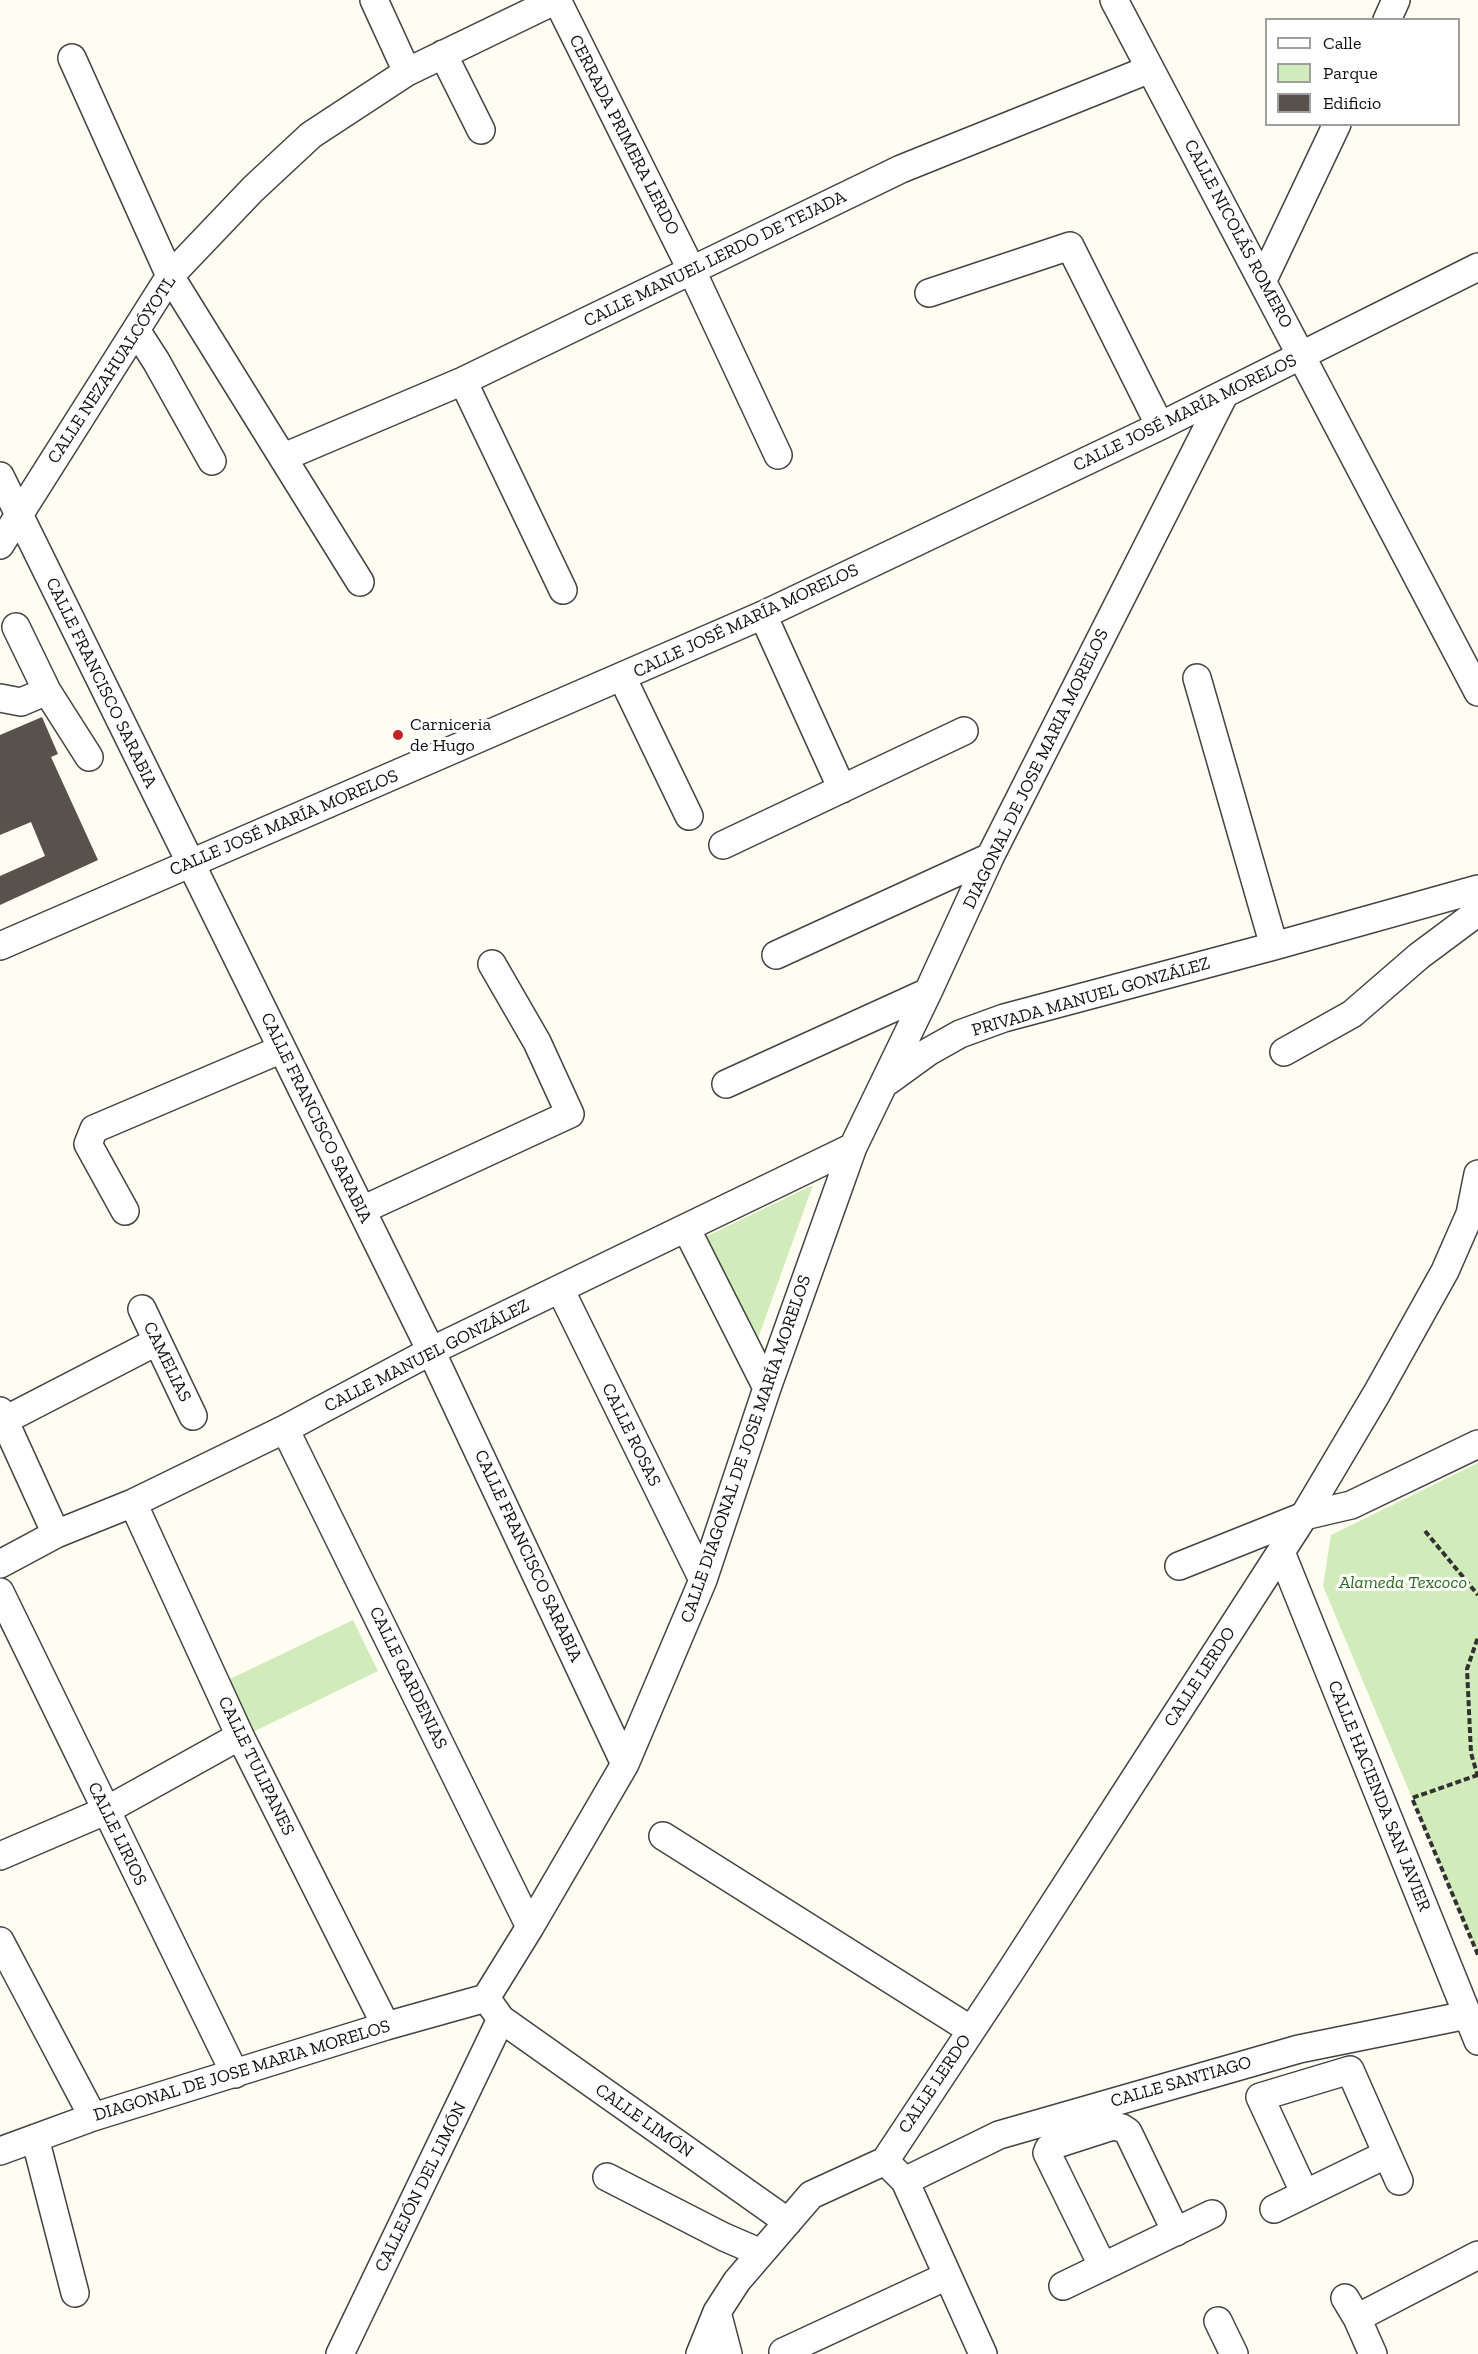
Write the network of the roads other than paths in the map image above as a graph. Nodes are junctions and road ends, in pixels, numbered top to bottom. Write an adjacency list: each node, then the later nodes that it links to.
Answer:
1 (374, 0): 9 (street)
2 (556, 0): 6 (street, CALLE NEZAHUALCÓYOTL); 13 (street, CERRADA PRIMERA LERDO)
3 (1114, 0): 8 (street, CALLE NICOLÁS ROMERO)
4 (1396, 0): 5 (street)
5 (1388, 18)
6 (443, 54): 9 (street, CALLE NEZAHUALCÓYOTL); 11 (street)
7 (72, 57): 14 (street)
8 (1149, 69): 13 (street, CALLE MANUEL LERDO DE TEJADA); 15 (street, CALLE NICOLÁS ROMERO)
9 (407, 72): 14 (street, CALLE NEZAHUALCÓYOTL)
10 (1336, 126): 15 (street)
11 (482, 130)
12 (1478, 267): 18 (street, CALLE JOSÉ MARÍA MORELOS)
13 (692, 271): 19 (street, CALLE MANUEL LERDO DE TEJADA); 22 (street, CERRADA PRIMERA LERDO)
14 (170, 276): 17 (street, CALLE NEZAHUALCÓYOTL); 23 (street)
15 (1263, 280): 18 (street, CALLE NICOLÁS ROMERO)
16 (929, 293): 21 (street)
17 (136, 330): 24 (street); 26 (street, CALLE NEZAHUALCÓYOTL)
18 (1303, 355): 20 (street, CALLE JOSÉ MARÍA MORELOS); 35 (street, CALLE NICOLÁS ROMERO)
19 (463, 381): 23 (street, CALLE MANUEL LERDO DE TEJADA); 29 (street)
20 (1224, 395): 21 (street, CALLE JOSÉ MARÍA MORELOS); 42 (street, DIAGONAL DE JOSE MARIA MORELOS)
21 (1160, 426): 30 (street, CALLE JOSÉ MARÍA MORELOS)
22 (778, 455)
23 (284, 458): 28 (street)
24 (212, 461)
25 (0, 476): 26 (street, CALLE FRANCISCO SARABIA)
26 (19, 516): 27 (street, CALLE NEZAHUALCÓYOTL); 43 (street, CALLE FRANCISCO SARABIA)
27 (0, 545)
28 (360, 582)
29 (563, 590)
30 (762, 615): 32 (street, CALLE JOSÉ MARÍA MORELOS); 39 (street)
31 (16, 627): 34 (street)
32 (622, 677): 40 (street); 43 (street, CALLE JOSÉ MARÍA MORELOS)
33 (1197, 678): 47 (street)
34 (47, 691): 36 (street); 38 (street)
35 (1478, 692)
36 (0, 698)
37 (964, 731): 39 (street)
38 (88, 756)
39 (842, 789): 41 (street)
40 (689, 816)
41 (723, 845)
42 (990, 857): 48 (street); 50 (street, DIAGONAL DE JOSE MARIA MORELOS)
43 (191, 864): 46 (street, CALLE JOSÉ MARÍA MORELOS); 51 (street, CALLE FRANCISCO SARABIA)
44 (1478, 889): 47 (street, PRIVADA MANUEL GONZÁLEZ)
45 (1478, 912): 52 (street)
46 (0, 946)
47 (1274, 946): 53 (street, PRIVADA MANUEL GONZÁLEZ)
48 (776, 955)
49 (492, 964): 57 (street)
50 (928, 992): 53 (street, DIAGONAL DE JOSE MARIA MORELOS); 54 (street)
51 (282, 1048): 57 (street, CALLE FRANCISCO SARABIA); 58 (street)
52 (1284, 1052)
53 (885, 1083): 55 (street, DIAGONAL DE JOSE MARIA MORELOS)
54 (726, 1084)
55 (853, 1147): 59 (street, CALLE MANUEL GONZÁLEZ); 64 (street, CALLE DIAGONAL DE JOSE MARÍA MORELOS)
56 (1478, 1174): 70 (street, CALLE LERDO)
57 (362, 1210): 63 (street, CALLE FRANCISCO SARABIA)
58 (125, 1211)
59 (686, 1228): 60 (street, CALLE MANUEL GONZÁLEZ); 64 (street)
60 (560, 1289): 63 (street, CALLE MANUEL GONZÁLEZ); 75 (street, CALLE ROSAS)
61 (142, 1309): 62 (street, CAMELIAS)
62 (156, 1342): 65 (street); 66 (street, CAMELIAS)
63 (431, 1351): 67 (street, CALLE MANUEL GONZÁLEZ); 78 (street, CALLE FRANCISCO SARABIA)
64 (767, 1388): 75 (street, CALLE DIAGONAL DE JOSE MARÍA MORELOS)
65 (2, 1415): 71 (street)
66 (193, 1416)
67 (285, 1429): 69 (street, CALLE MANUEL GONZÁLEZ); 82 (street, CALLE GARDENIAS)
68 (1478, 1444): 70 (street)
69 (133, 1503): 71 (street, CALLE MANUEL GONZÁLEZ); 77 (street, CALLE TULIPANES)
70 (1304, 1516): 72 (street, CALLE LERDO); 74 (street)
71 (56, 1534): 73 (street, CALLE MANUEL GONZÁLEZ)
72 (1281, 1552): 85 (street, CALLE HACIENDA SAN JAVIER); 87 (street, CALLE LERDO)
73 (0, 1564)
74 (1179, 1566)
75 (703, 1580): 78 (street, CALLE DIAGONAL DE JOSE MARÍA MORELOS)
76 (0, 1592): 79 (street, CALLE LIRIOS)
77 (240, 1736): 79 (street); 86 (street, CALLE TULIPANES)
78 (626, 1764): 82 (street, CALLE DIAGONAL DE JOSE MARÍA MORELOS)
79 (105, 1811): 81 (street); 90 (street, CALLE LIRIOS)
80 (663, 1836): 87 (street)
81 (0, 1856)
82 (530, 1927): 84 (street, CALLE DIAGONAL DE JOSE MARÍA MORELOS)
83 (0, 1941): 92 (street)
84 (494, 2008): 86 (street, DIAGONAL DE JOSE MARIA MORELOS); 104 (street, CALLE LIMÓN); 114 (street, CALLEJÓN DEL LIMÓN)
85 (1467, 2015): 88 (street, CALLE HACIENDA SAN JAVIER); 89 (street, CALLE SANTIAGO)
86 (386, 2026): 90 (street, DIAGONAL DE JOSE MARIA MORELOS)
87 (971, 2030): 97 (street, CALLE LERDO)
88 (1478, 2041)
89 (1299, 2049): 91 (street); 93 (street, CALLE SANTIAGO)
90 (235, 2074): 92 (street, DIAGONAL DE JOSE MARIA MORELOS)
91 (1311, 2081): 96 (street); 101 (street)
92 (93, 2117): 94 (street, DIAGONAL DE JOSE MARIA MORELOS)
93 (1083, 2123): 99 (street, CALLE SANTIAGO); 105 (street); 108 (street)
94 (35, 2138): 95 (street, DIAGONAL DE JOSE MARIA MORELOS); 111 (street)
95 (0, 2151)
96 (1387, 2154): 100 (street); 101 (street)
97 (885, 2161): 99 (street); 104 (street)
98 (607, 2177): 106 (street)
99 (905, 2181): 109 (street)
100 (1399, 2181)
101 (1305, 2194): 102 (street)
102 (1274, 2209)
103 (1212, 2214): 105 (street)
104 (788, 2222): 106 (street)
105 (1176, 2232): 108 (street)
106 (761, 2253): 112 (street)
107 (1478, 2255): 118 (street)
108 (1103, 2267): 110 (street)
109 (947, 2276): 113 (street); 117 (street)
110 (1063, 2286)
111 (75, 2293)
112 (717, 2312): 115 (street); 116 (street)
113 (781, 2348)
114 (340, 2354)
115 (700, 2354)
116 (728, 2354)
117 (983, 2354)
118 (1373, 2354)

